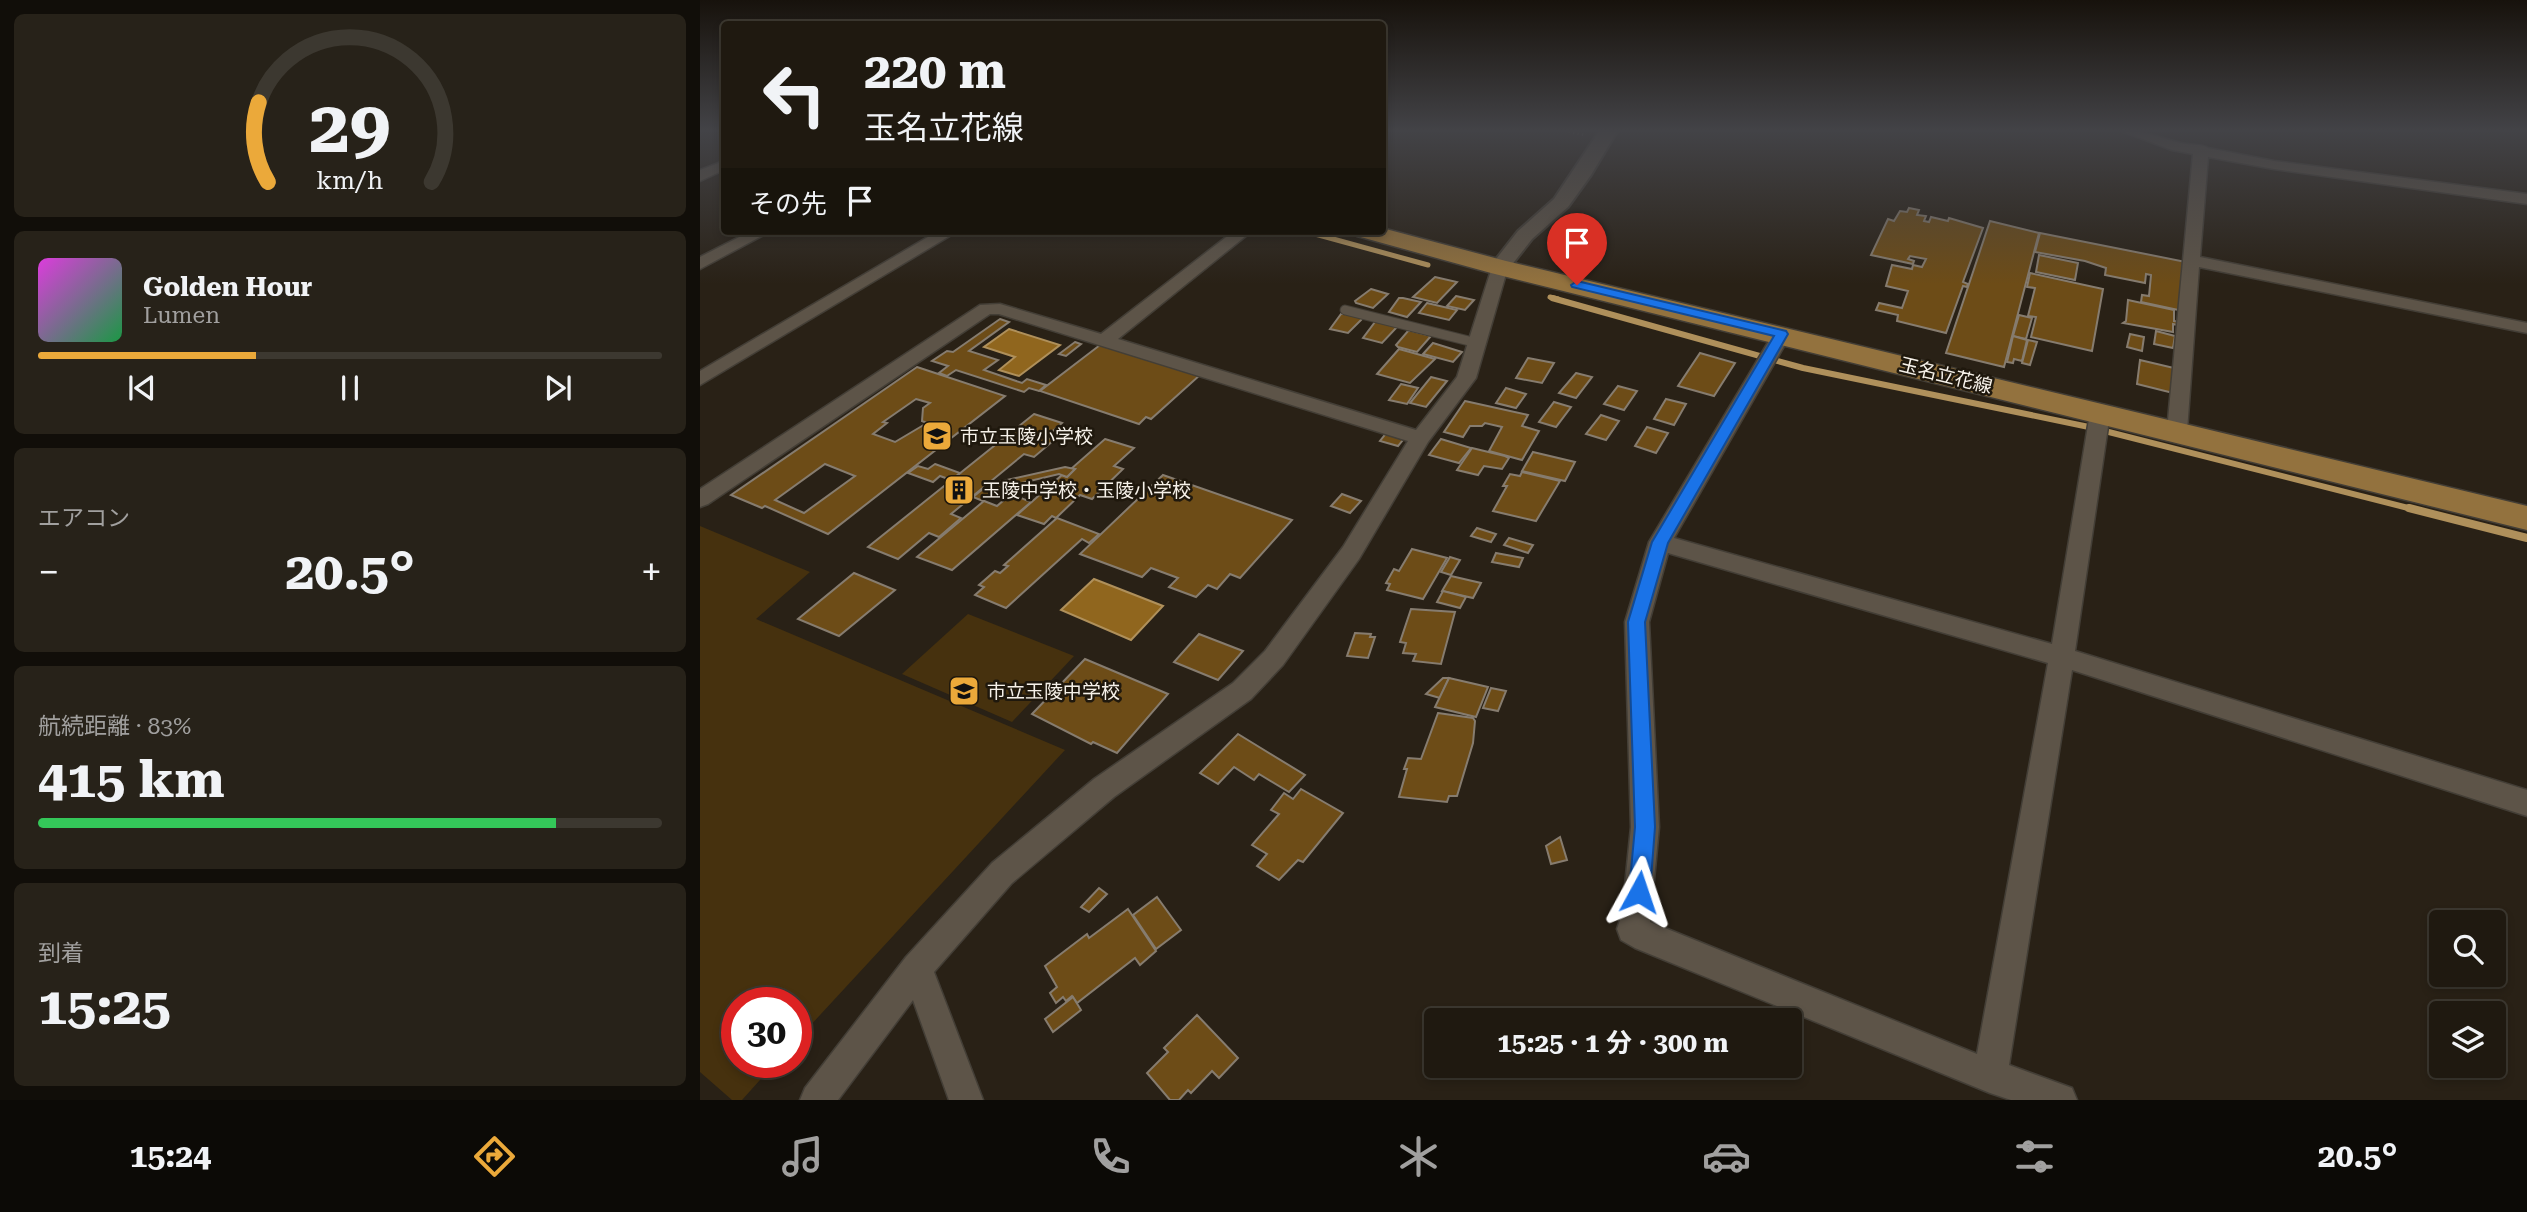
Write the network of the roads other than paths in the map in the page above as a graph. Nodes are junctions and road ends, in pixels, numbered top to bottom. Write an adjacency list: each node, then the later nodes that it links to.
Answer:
1 (1577, 181): 11 (street)
2 (2198, 181): 9 (street)
3 (2396, 181): 4 (street)
4 (2527, 199)
5 (755, 235): 10 (street)
6 (943, 235): 17 (street)
7 (1239, 235): 15 (street)
8 (1381, 235): 11 (main road, 玉名立花線)
9 (2192, 260): 13 (street); 19 (street)
10 (700, 264)
11 (1500, 267): 14 (main road, 玉名立花線); 16 (street)
12 (1345, 310): 16 (lane)
13 (2527, 328)
14 (1782, 334): 18 (main road, 玉名立花線); 23 (street)
15 (1105, 340): 20 (street); 21 (street)
16 (1477, 344): 20 (street)
17 (700, 379)
18 (2100, 412): 19 (main road, 玉名立花線); 24 (street)
19 (2177, 431): 22 (main road, 玉名立花線)
20 (1420, 438): 26 (street)
21 (700, 499)
22 (2527, 518)
23 (1660, 542): 24 (street); 27 (street)
24 (2062, 657): 25 (street); 27 (street)
25 (2527, 803)
26 (917, 968): 28 (street); 29 (street)
27 (1990, 1076): 30 (street)
28 (817, 1100)
29 (966, 1100)
30 (2060, 1100)

